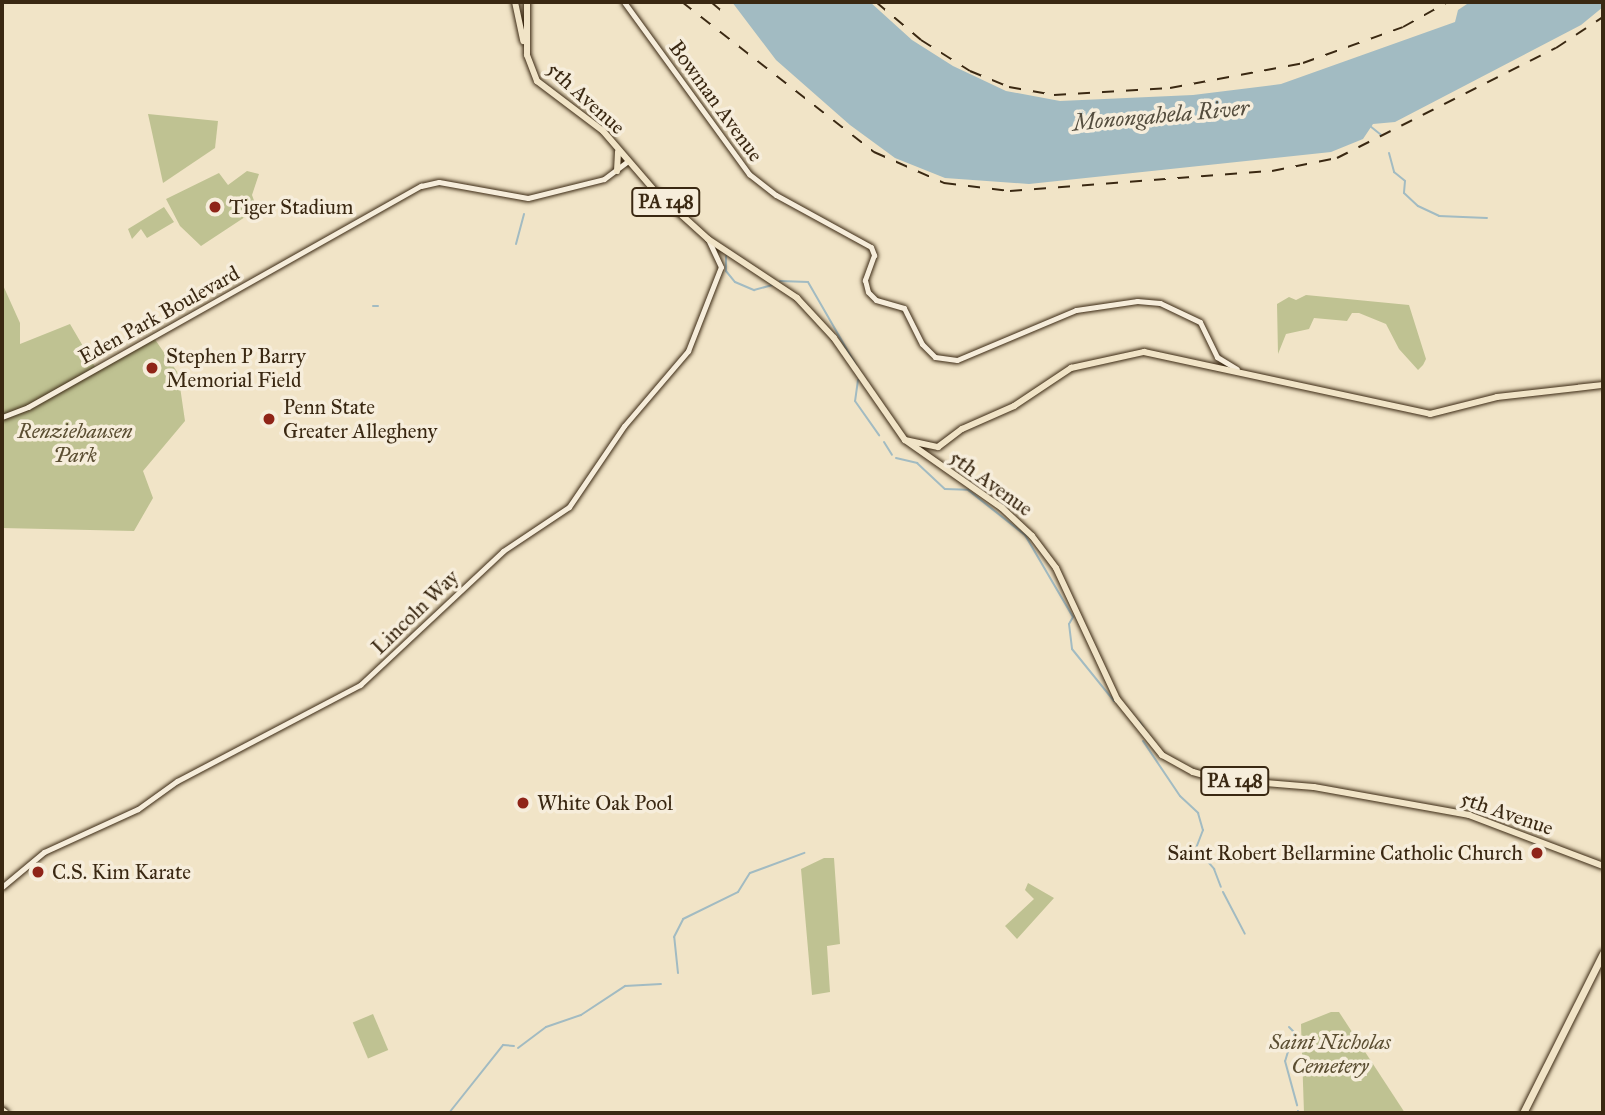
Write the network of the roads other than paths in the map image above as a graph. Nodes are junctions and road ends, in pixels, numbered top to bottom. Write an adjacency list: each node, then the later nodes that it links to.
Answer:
1 (515, 2): 4 (main road)
2 (530, 2): 4 (main road, 5th Avenue)
3 (624, 2): 9 (main road, Bowman Avenue)
4 (530, 71): 5 (main road, 5th Avenue / PA 148)
5 (616, 147): 6 (main road, 5th Avenue / PA 148); 7 (main road)
6 (628, 160): 7 (main road, Eden Park Boulevard); 8 (main road, 5th Avenue / PA 148)
7 (617, 170): 13 (main road, Eden Park Boulevard)
8 (708, 239): 14 (main road, 5th Avenue / PA 148); 16 (main road, Lincoln Way)
9 (1217, 357): 10 (main road); 11 (main road)
10 (1212, 365): 11 (main road); 14 (main road)
11 (1237, 369): 12 (main road)
12 (1603, 383)
13 (2, 417)
14 (905, 440): 15 (main road, 5th Avenue / PA 148)
15 (1603, 866)
16 (2, 887)
17 (1603, 953): 20 (highway)
18 (2, 1110): 19 (main road)
19 (6, 1113)
20 (1523, 1113)

